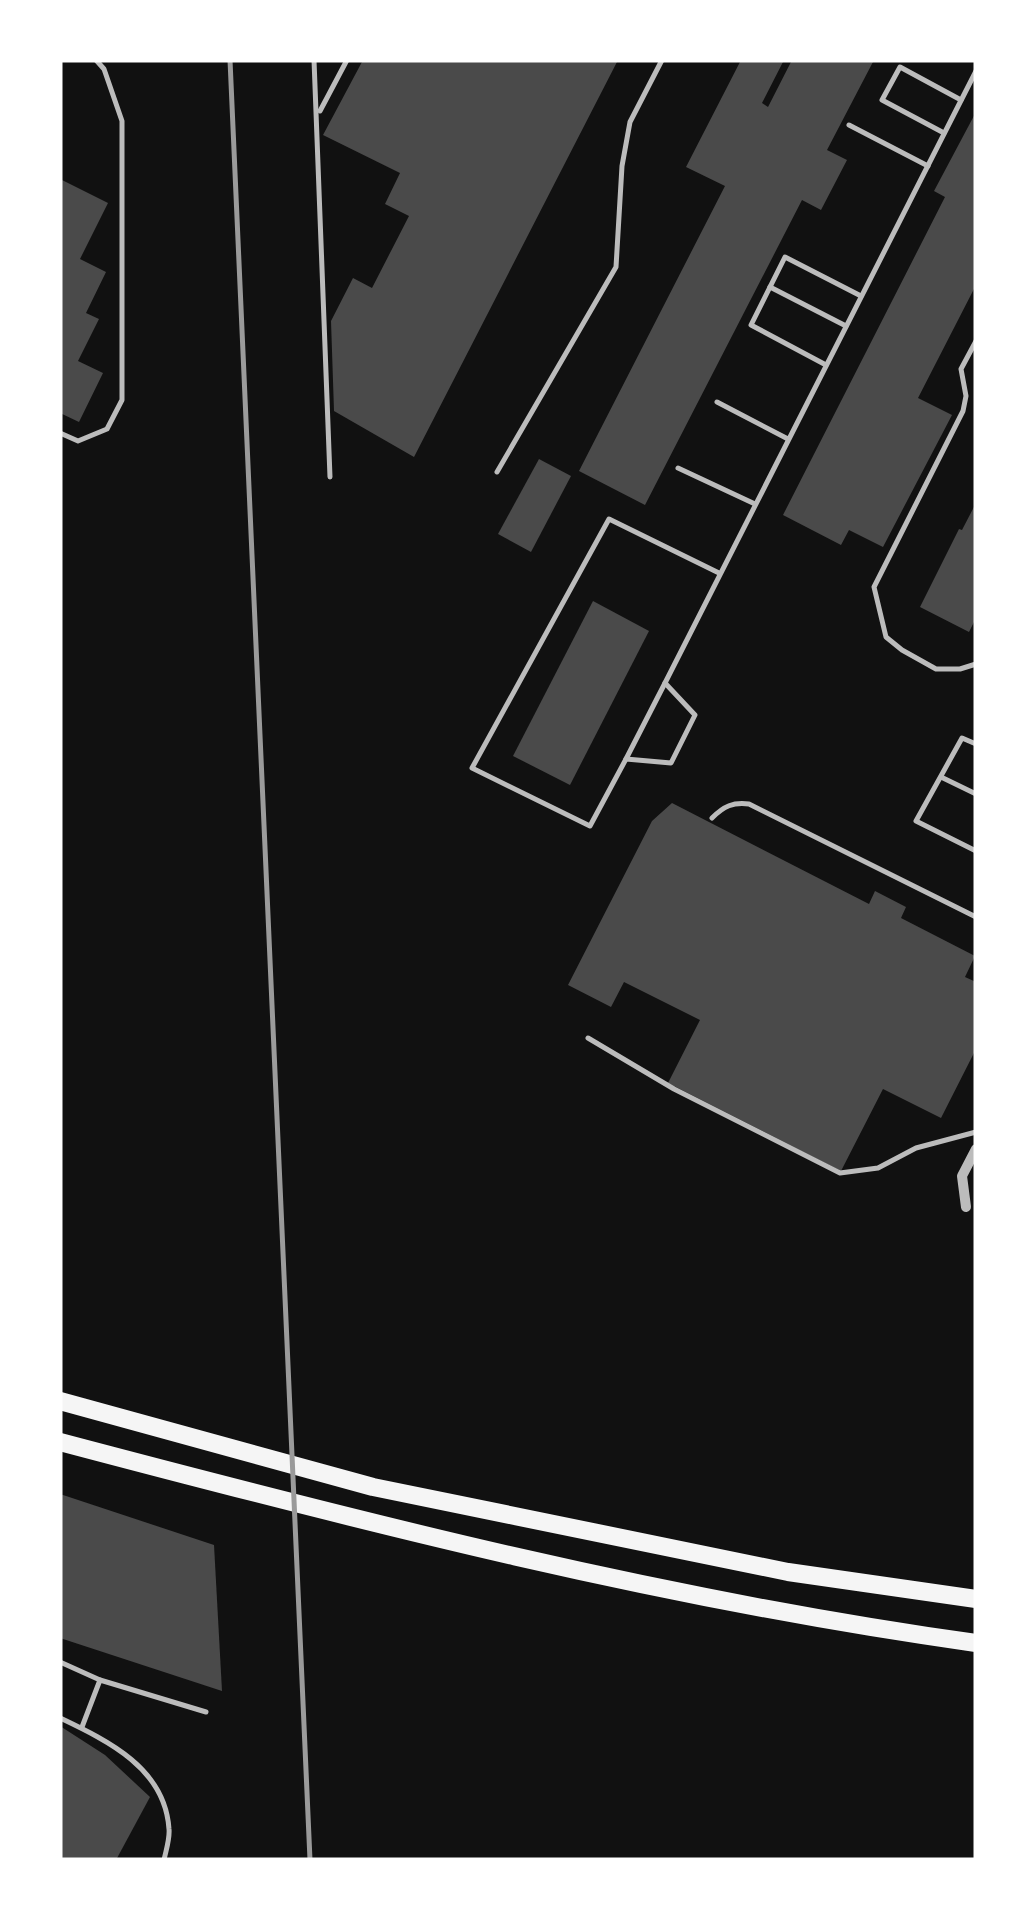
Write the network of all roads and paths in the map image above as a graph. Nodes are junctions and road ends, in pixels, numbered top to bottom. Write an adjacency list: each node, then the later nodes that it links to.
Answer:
1 (96, 60): 17 (lane)
2 (314, 60): 7 (lane)
3 (346, 60): 7 (lane)
4 (662, 60): 20 (lane)
5 (976, 71): 6 (lane)
6 (960, 100): 9 (lane); 9 (lane)
7 (318, 114): 21 (lane)
8 (850, 125): 10 (lane)
9 (944, 133): 10 (lane)
10 (928, 166): 12 (lane)
11 (770, 287): 12 (lane); 13 (lane); 15 (lane)
12 (861, 296): 13 (lane)
13 (846, 326): 15 (lane)
14 (976, 342): 24 (lane)
15 (826, 365): 18 (lane)
16 (717, 402): 18 (lane)
17 (60, 433)
18 (788, 440): 22 (lane)
19 (678, 468): 22 (lane)
20 (497, 472)
21 (330, 477)
22 (754, 504): 23 (lane)
23 (719, 573): 25 (lane); 27 (lane)
24 (976, 664)
25 (665, 684): 27 (lane); 27 (lane)
26 (976, 744): 28 (lane)
27 (626, 759)
28 (941, 776): 29 (lane); 31 (lane)
29 (976, 794)
30 (712, 818): 32 (lane)
31 (976, 851)
32 (976, 917)
33 (588, 1038): 34 (lane)
34 (976, 1132)
35 (976, 1148): 36 (street)
36 (966, 1207)
37 (60, 1401): 39 (highway)
38 (60, 1442): 40 (highway)
39 (976, 1600)
40 (976, 1643)
41 (60, 1662): 42 (lane)
42 (100, 1680): 43 (lane); 45 (lane)
43 (206, 1712)
44 (60, 1718): 45 (lane)
45 (82, 1728): 46 (lane)
46 (164, 1860)

